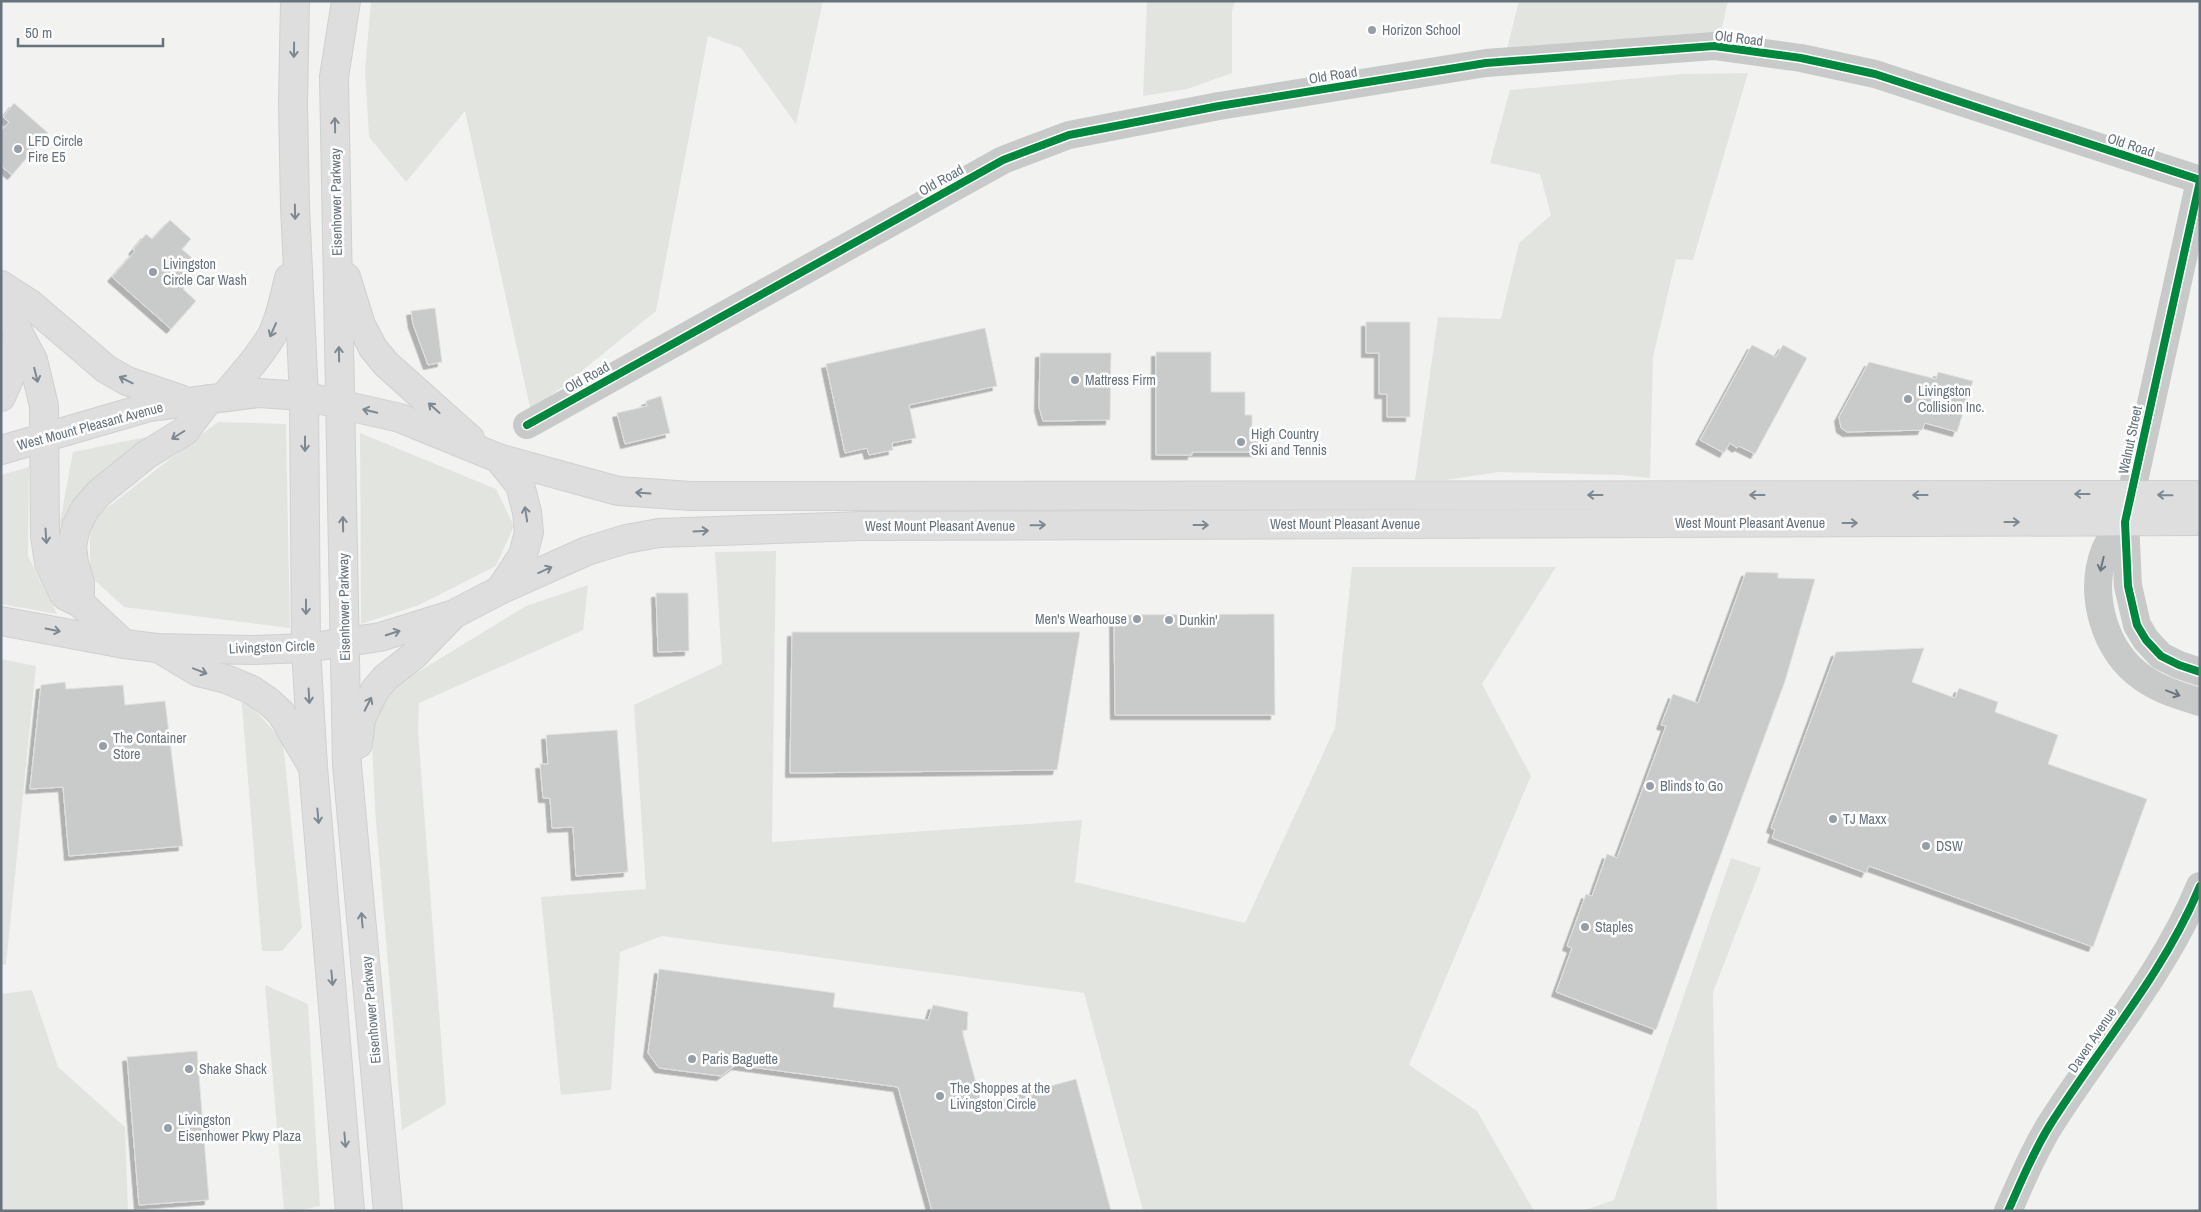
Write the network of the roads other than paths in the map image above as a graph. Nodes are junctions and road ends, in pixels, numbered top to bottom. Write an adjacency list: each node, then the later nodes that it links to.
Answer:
1 (295, 1): 5 (main road, one-way to 5)
2 (346, 1): 4 (main road, Eisenhower Parkway, one-way to 2)
3 (2200, 180): 6 (street, Walnut Street); 14 (street, Old Road)
4 (336, 244): 13 (main road, Eisenhower Parkway, one-way to 4); 17 (main road, one-way to 4)
5 (295, 250): 11 (main road); 12 (main road, one-way to 12)
6 (2190, 267): 18 (street, Walnut Street)
7 (1, 285): 12 (main road, one-way to 7)
8 (1, 300): 9 (main road)
9 (18, 330): 10 (main road); 15 (main road, one-way to 15)
10 (1, 396)
11 (304, 396): 12 (main road); 13 (main road); 31 (main road, one-way to 31)
12 (207, 399): 15 (main road, West Mount Pleasant Avenue); 25 (main road, one-way to 25)
13 (340, 403): 17 (main road, one-way to 13); 28 (main road, Eisenhower Parkway, one-way to 13)
14 (527, 425)
15 (45, 437): 16 (main road, West Mount Pleasant Avenue); 25 (main road, one-way to 25)
16 (1, 450)
17 (491, 455): 18 (main road, West Mount Pleasant Avenue, one-way to 17); 24 (main road, one-way to 17)
18 (2131, 494): 19 (main road, West Mount Pleasant Avenue, one-way to 18); 22 (street, Walnut Street)
19 (2200, 495)
20 (2153, 521): 21 (main road, West Mount Pleasant Avenue); 22 (main road, West Mount Pleasant Avenue); 23 (street)
21 (2200, 521)
22 (2125, 522): 24 (main road, West Mount Pleasant Avenue, one-way to 22); 32 (street, Walnut Street); 33 (street, Walnut Street, one-way to 33)
23 (2200, 528)
24 (500, 590): 26 (main road, Livingston Circle)
25 (80, 604): 29 (main road)
26 (454, 614): 28 (main road, Livingston Circle, one-way to 26); 34 (main road, one-way to 26)
27 (1, 621): 29 (main road, one-way to 29)
28 (345, 643): 31 (main road, Livingston Circle); 34 (main road, Eisenhower Parkway)
29 (124, 644): 30 (main road, Livingston Circle)
30 (157, 648): 31 (main road, Livingston Circle); 35 (main road, one-way to 35)
31 (306, 648): 35 (main road, one-way to 35)
32 (2200, 672)
33 (2200, 702)
34 (347, 765): 38 (main road, Eisenhower Parkway, one-way to 34)
35 (313, 767): 37 (main road, one-way to 37)
36 (2200, 886): 39 (street, Daven Avenue)
37 (350, 1211)
38 (388, 1211)
39 (2008, 1211)

